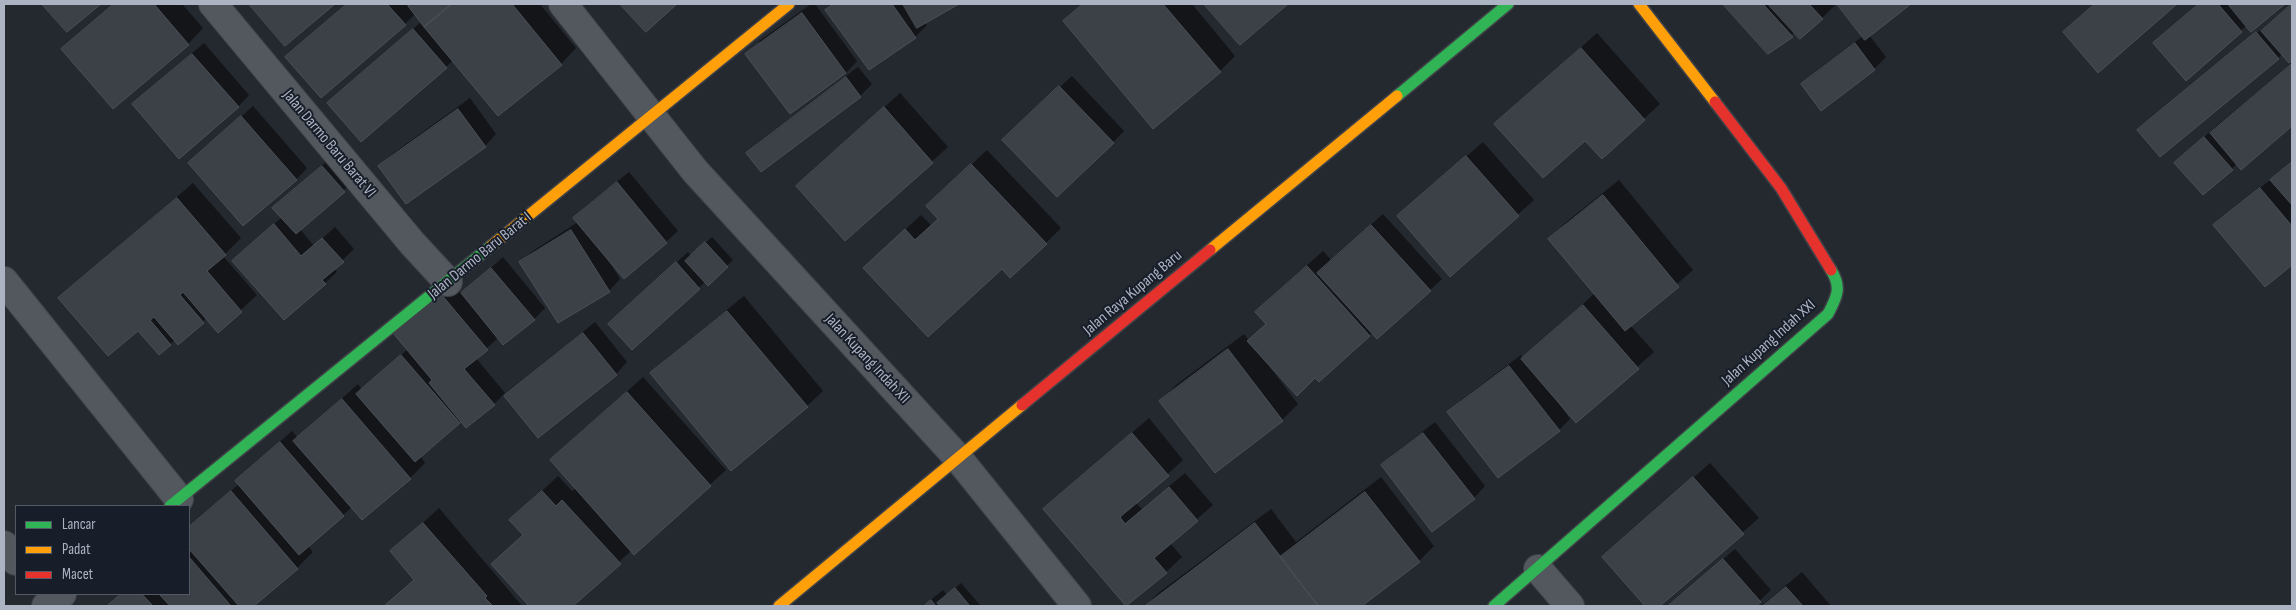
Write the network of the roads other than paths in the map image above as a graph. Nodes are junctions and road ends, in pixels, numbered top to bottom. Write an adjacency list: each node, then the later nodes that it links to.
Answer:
1 (212, 4): 8 (street, Jalan Darmo Baru Barat VI)
2 (563, 4): 6 (street, Jalan Kupang Indah XII)
3 (788, 4): 6 (street, Jalan Darmo Baru Barat I)
4 (1508, 4): 9 (street, Jalan Raya Kupang Baru)
5 (1639, 4): 13 (street, Jalan Kupang Indah XXI)
6 (652, 116): 8 (street, Jalan Darmo Baru Barat I); 9 (street, Jalan Kupang Indah XII)
7 (4, 281): 10 (street)
8 (448, 282): 10 (street, Jalan Darmo Baru Barat I)
9 (958, 458): 14 (street, Jalan Raya Kupang Baru); 15 (street, Jalan Kupang Indah XII)
10 (175, 503)
11 (4, 545): 12 (street)
12 (15, 561)
13 (1538, 569): 16 (street, Jalan Kupang Indah XXI); 17 (street)
14 (779, 606)
15 (1077, 606)
16 (1494, 606)
17 (1570, 606)

